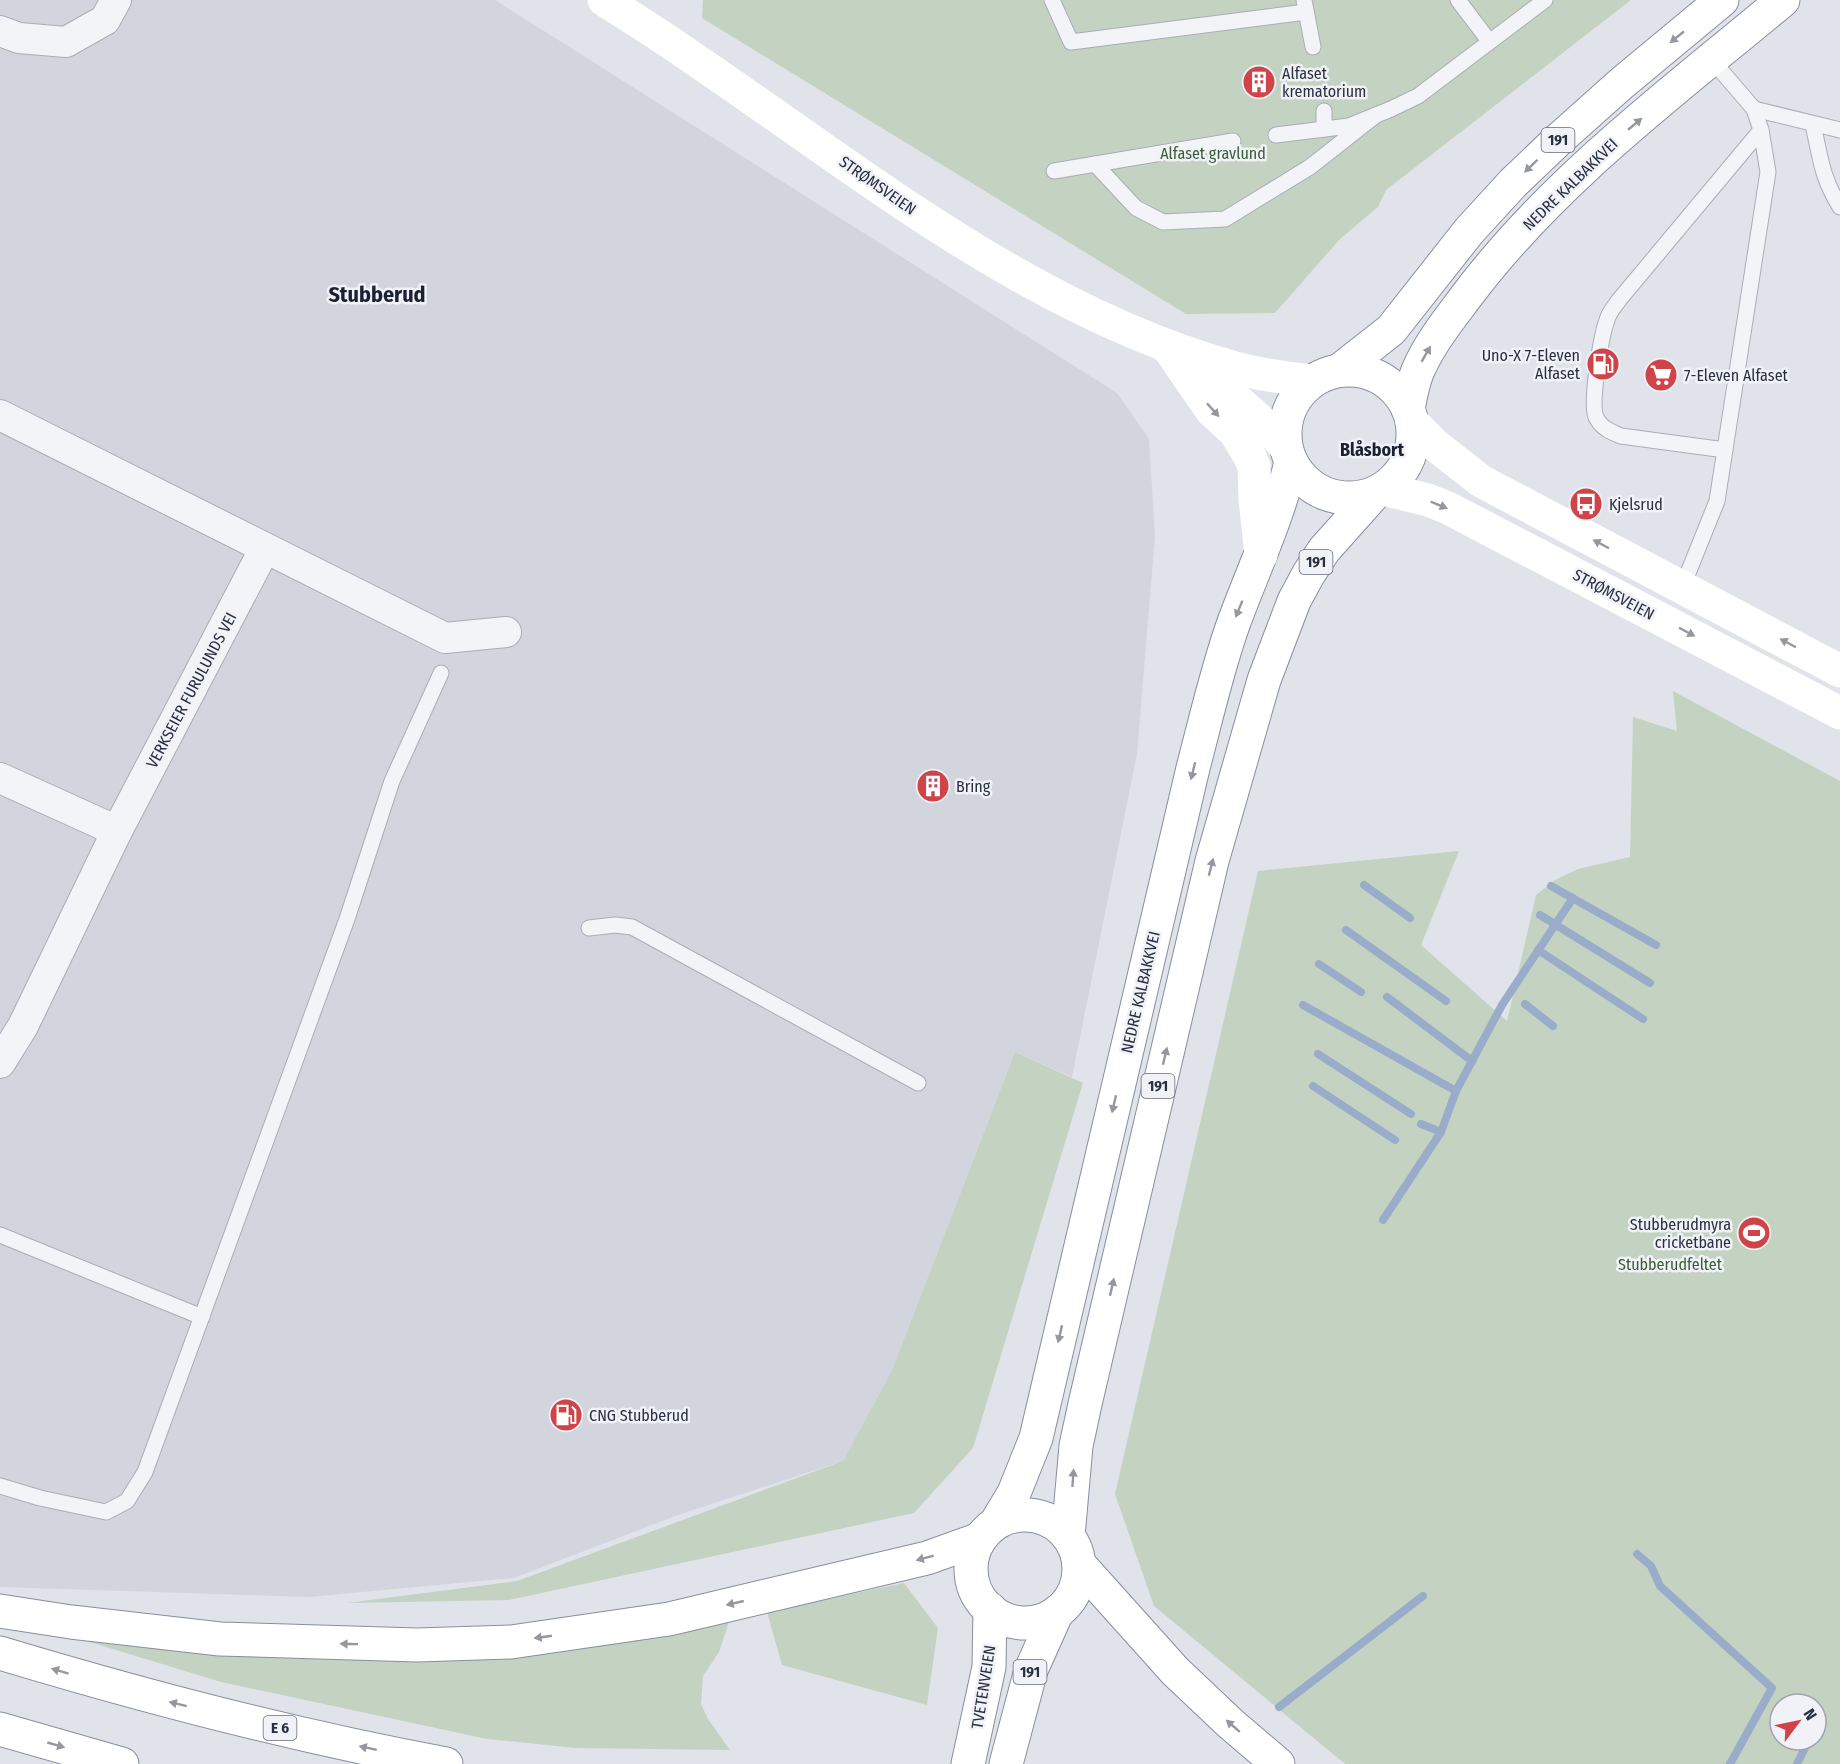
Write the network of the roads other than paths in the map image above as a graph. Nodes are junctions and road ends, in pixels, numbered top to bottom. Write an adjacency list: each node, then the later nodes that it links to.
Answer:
1 (116, 0): 9 (street)
2 (604, 0): 25 (main road, STRØMSVEIEN)
3 (1052, 0): 8 (lane)
4 (1458, 0): 10 (lane)
5 (1545, 0): 10 (lane)
6 (1722, 0): 26 (main road, 191, one-way to 26)
7 (1783, 0): 12 (main road, NEDRE KALBAKKVEI / 191)
8 (1305, 6): 11 (lane)
9 (0, 31)
10 (1489, 41): 15 (lane)
11 (1313, 47)
12 (1712, 59): 13 (lane); 28 (main road, NEDRE KALBAKKVEI / 191, one-way to 12)
13 (1754, 109): 16 (lane); 18 (lane)
14 (1324, 111): 17 (lane)
15 (1376, 116): 17 (lane); 22 (lane)
16 (1813, 125): 19 (lane); 24 (lane)
17 (1324, 129): 20 (lane)
18 (1761, 130): 29 (lane); 29 (lane)
19 (1840, 130)
20 (1276, 135)
21 (1233, 141): 22 (lane)
22 (1095, 164): 23 (lane)
23 (1054, 171)
24 (1840, 207)
25 (1167, 346): 26 (main road, STRØMSVEIEN); 30 (main road, STRØMSVEIEN); 33 (main road, one-way to 33)
26 (1326, 376): 28 (main road); 30 (main road)
27 (0, 415): 32 (street)
28 (1410, 416): 31 (main road); 34 (main road, one-way to 28)
29 (1725, 450): 34 (lane)
30 (1288, 454): 31 (main road); 33 (main road, NEDRE KALBAKKVEI / 191)
31 (1378, 491): 38 (main road, STRØMSVEIEN, one-way to 38); 48 (main road, 191, one-way to 31)
32 (265, 548): 35 (street); 40 (street, VERKSEIER FURULUNDS VEI)
33 (1261, 555): 47 (main road, NEDRE KALBAKKVEI / 191, one-way to 47)
34 (1682, 588): 36 (main road, one-way to 34)
35 (506, 632)
36 (1840, 670)
37 (441, 673): 45 (lane)
38 (1840, 713)
39 (0, 777): 40 (street)
40 (117, 831): 42 (street, VERKSEIER FURULUNDS VEI)
41 (589, 928): 43 (lane)
42 (0, 1064)
43 (918, 1083)
44 (0, 1235): 45 (lane)
45 (202, 1317): 46 (lane)
46 (0, 1486)
47 (988, 1531): 48 (main road); 49 (main road, 191); 50 (main road, one-way to 50)
48 (1074, 1550): 51 (main road, 191); 58 (main road, one-way to 48)
49 (990, 1609): 51 (main road); 57 (main road, TVETENVEIEN / 191)
50 (0, 1611)
51 (1057, 1612): 54 (main road, 191)
52 (0, 1653): 56 (main road, E 6, one-way to 52)
53 (0, 1729): 55 (main road, one-way to 55)
54 (1010, 1750)
55 (122, 1764)
56 (446, 1764)
57 (968, 1764)
58 (1278, 1764)

